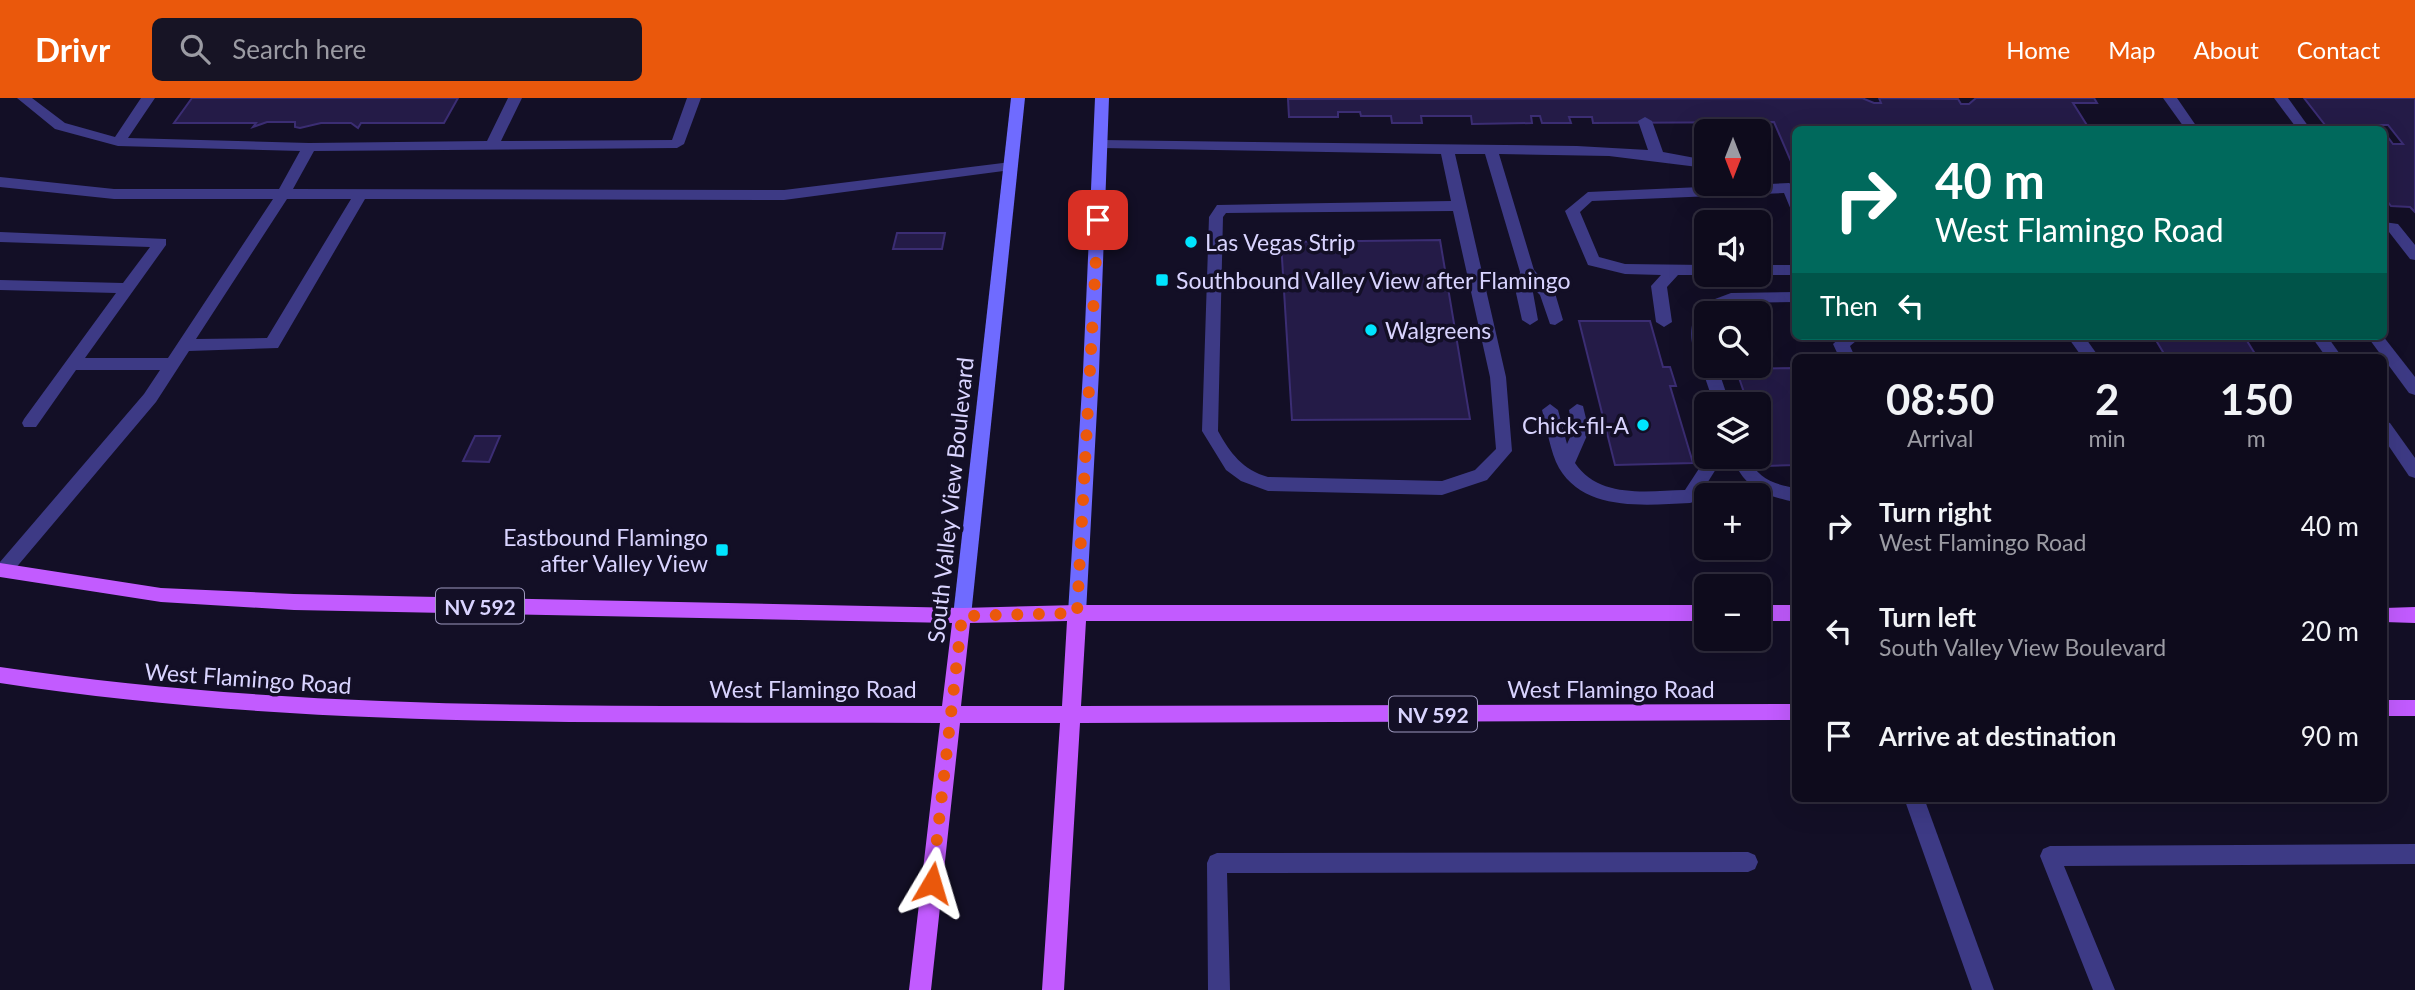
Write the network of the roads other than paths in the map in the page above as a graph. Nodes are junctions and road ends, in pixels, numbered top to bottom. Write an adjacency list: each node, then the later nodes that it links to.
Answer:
1 (24, 98): 2 (street); 13 (street)
2 (30, 98)
3 (148, 98): 13 (street)
4 (515, 98): 15 (street)
5 (694, 98): 15 (street)
6 (1018, 98): 21 (main road, South Valley View Boulevard)
7 (1102, 98): 14 (main road)
8 (2171, 98): 11 (street)
9 (2281, 98): 12 (street)
10 (1645, 121): 19 (street)
11 (2190, 126)
12 (2302, 126)
13 (118, 142): 16 (street)
14 (1101, 144): 18 (street); 60 (main road)
15 (492, 145): 16 (street)
16 (309, 146): 25 (street)
17 (1490, 149): 18 (street); 19 (street); 35 (street)
18 (1447, 150): 27 (street)
19 (1657, 156): 20 (street)
20 (1694, 162)
21 (1011, 166): 26 (street); 66 (main road, South Valley View Boulevard)
22 (0, 182): 25 (street)
23 (1771, 184): 24 (street)
24 (1792, 189): 31 (street)
25 (283, 194): 26 (street); 45 (street)
26 (361, 194): 45 (street)
27 (1461, 206): 27 (street)
28 (2387, 227): 30 (street)
29 (0, 237): 37 (street)
30 (2415, 255)
31 (1674, 270): 32 (street); 42 (street)
32 (1694, 270)
33 (1771, 270): 34 (street)
34 (1792, 270)
35 (1527, 272): 40 (street); 41 (street)
36 (0, 285): 37 (street)
37 (128, 288): 47 (street)
38 (1792, 297): 39 (street)
39 (1724, 301)
40 (1530, 320)
41 (1555, 320)
42 (1664, 322)
43 (2077, 340): 46 (street)
44 (2378, 340): 49 (street)
45 (184, 345): 48 (street)
46 (2089, 354)
47 (72, 364): 48 (street); 52 (street)
48 (172, 364): 59 (street)
49 (2415, 389)
50 (1550, 410): 54 (street)
51 (1577, 410): 54 (street)
52 (30, 424)
53 (2387, 431): 57 (street)
54 (1566, 465): 55 (street)
55 (1708, 469)
56 (1745, 469): 58 (street)
57 (2415, 471)
58 (1792, 494)
59 (1, 570): 66 (main road, NV 592)
60 (1077, 613): 61 (main road, NV 592); 66 (main road, NV 592); 72 (main road)
61 (1694, 613)
62 (1771, 613): 63 (main road)
63 (1792, 613)
64 (2387, 615): 65 (main road)
65 (2415, 615)
66 (962, 616): 71 (main road, South Valley View Boulevard)
67 (0, 676): 71 (main road, West Flamingo Road / NV 592)
68 (2387, 708): 69 (main road)
69 (2415, 708)
70 (1792, 712): 72 (main road, West Flamingo Road / NV 592)
71 (951, 714): 72 (main road, West Flamingo Road / NV 592); 76 (main road, South Valley View Boulevard)
72 (1070, 716): 77 (main road)
73 (1915, 802): 79 (street)
74 (2415, 854): 80 (street)
75 (1748, 862): 78 (street)
76 (920, 990)
77 (1053, 990)
78 (1219, 990)
79 (1983, 990)
80 (2104, 990)

